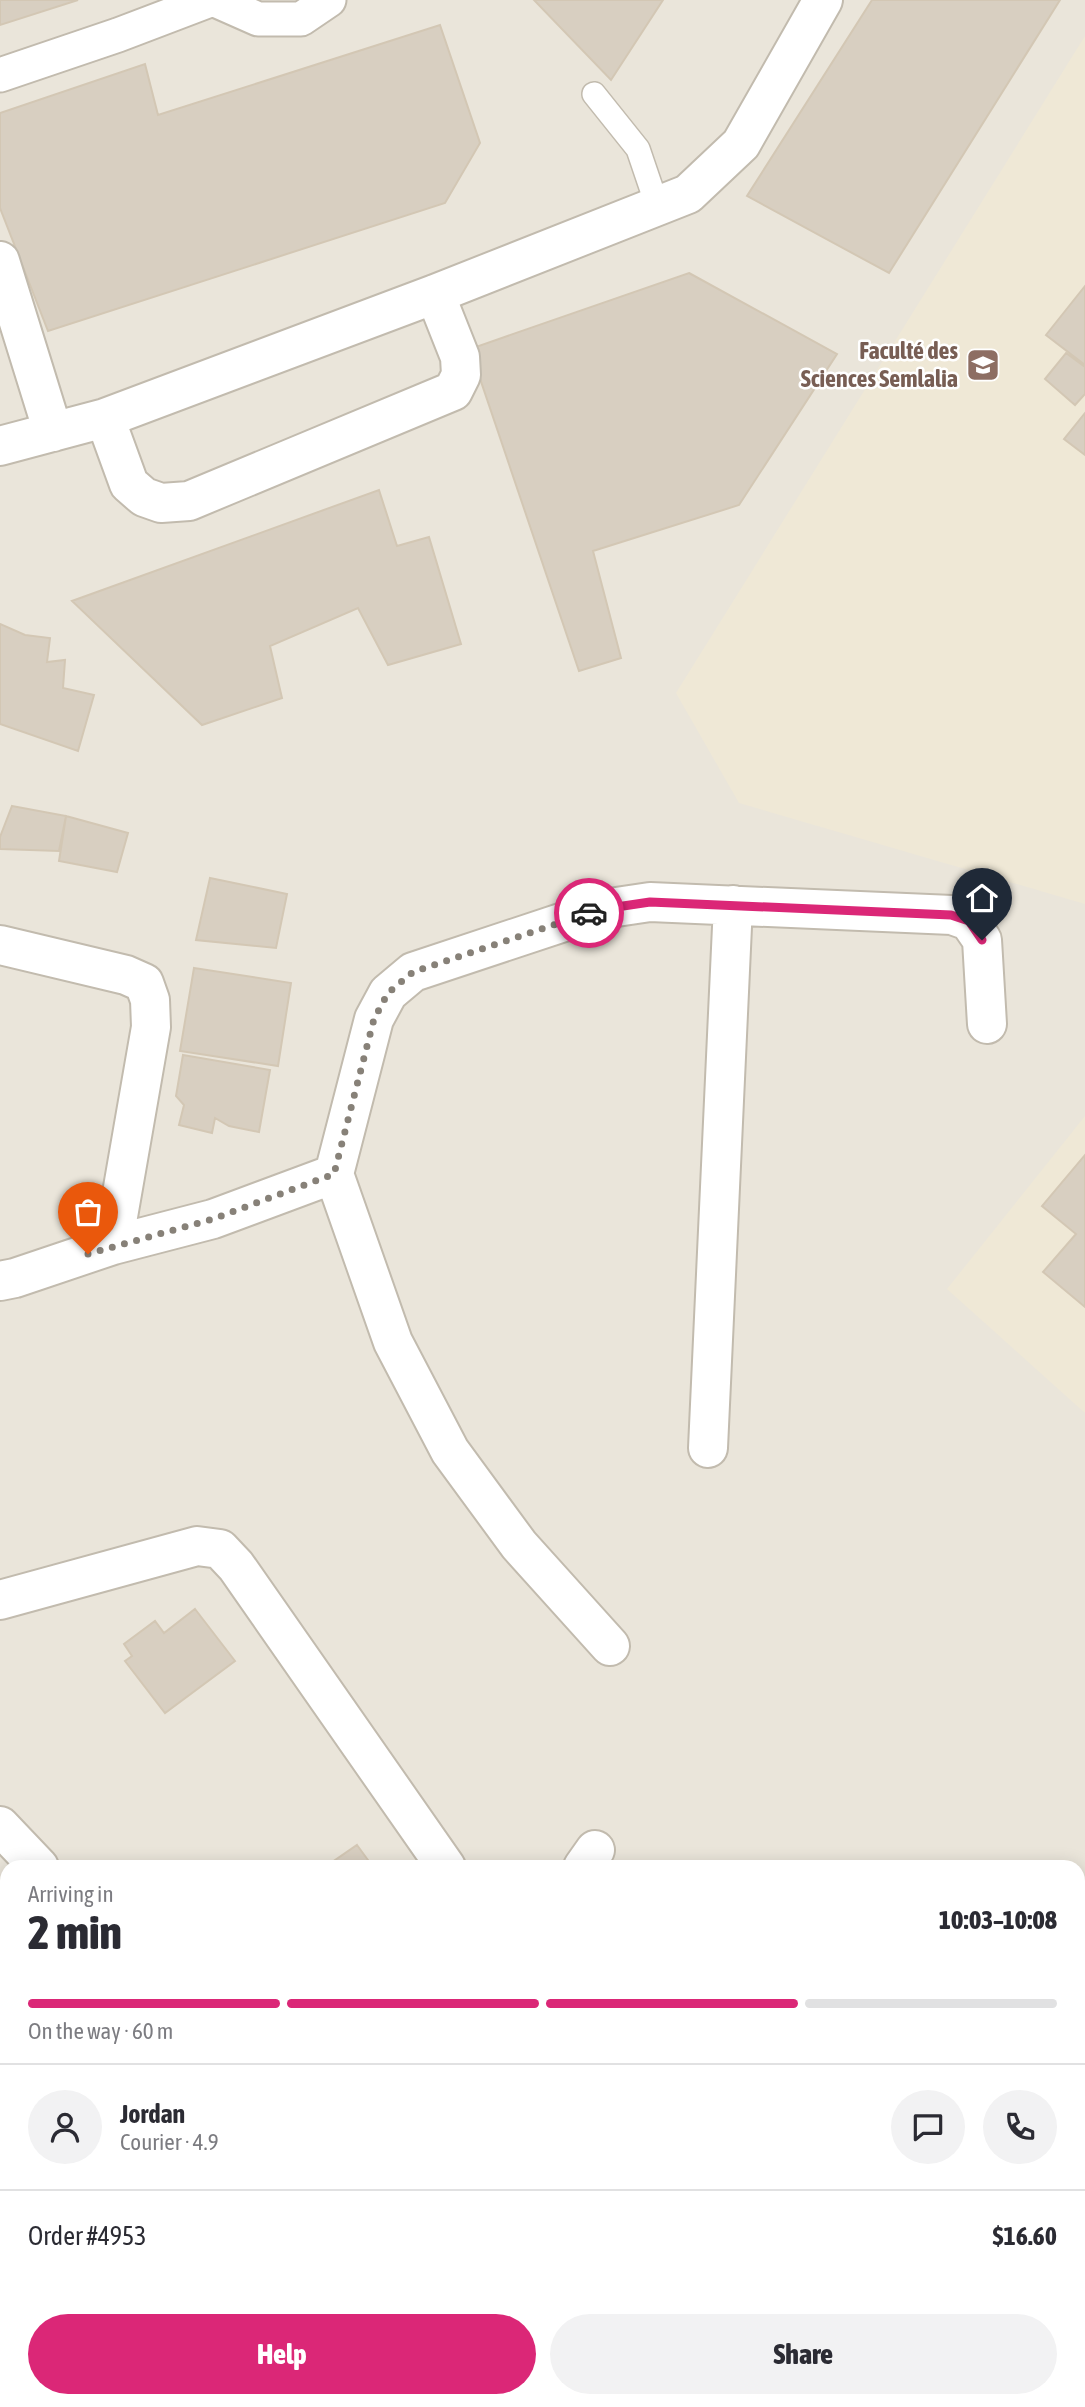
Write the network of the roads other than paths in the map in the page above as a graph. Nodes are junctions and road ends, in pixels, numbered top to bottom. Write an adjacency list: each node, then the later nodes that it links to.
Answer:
1 (213, 0): 2 (street); 4 (street)
2 (329, 0)
3 (822, 0): 6 (street)
4 (0, 75)
5 (594, 94): 6 (lane)
6 (657, 205): 8 (street)
7 (0, 261): 10 (street)
8 (435, 294): 9 (street); 9 (street)
9 (104, 418): 10 (street)
10 (53, 432): 11 (street)
11 (0, 446)
12 (733, 905): 14 (street); 15 (street); 18 (street)
13 (0, 945): 16 (street)
14 (987, 1024)
15 (334, 1174): 16 (street); 20 (street)
16 (113, 1245): 17 (street)
17 (0, 1281)
18 (708, 1448)
19 (0, 1600): 23 (street)
20 (610, 1646)
21 (0, 1826): 22 (street)
22 (32, 1860)
23 (441, 1860)

